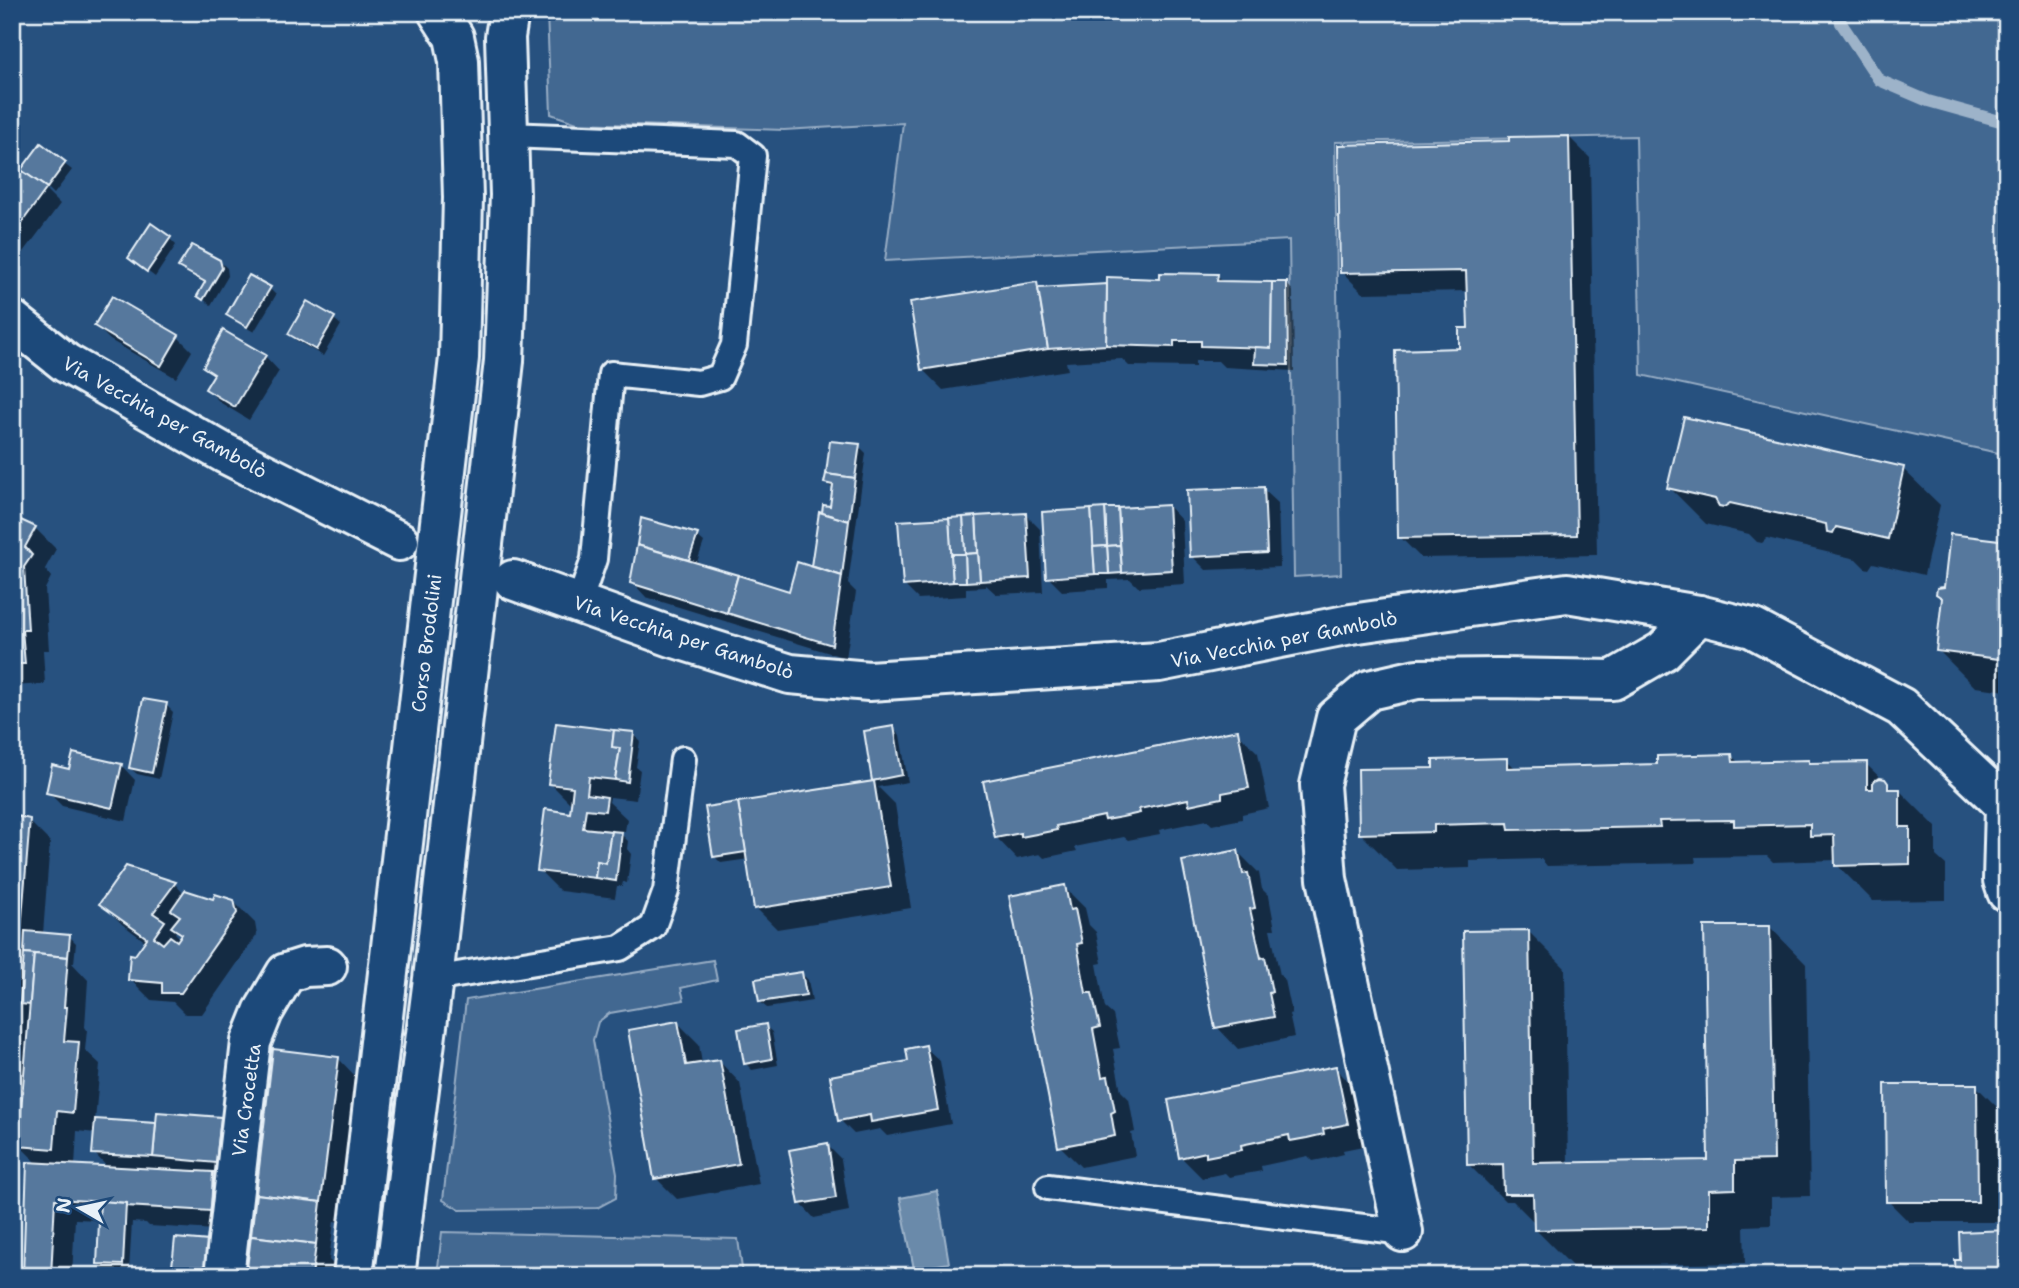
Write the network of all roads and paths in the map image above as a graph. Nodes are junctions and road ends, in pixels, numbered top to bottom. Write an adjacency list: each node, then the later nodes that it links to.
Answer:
1 (438, 12): 17 (street, Corso Brodolini)
2 (509, 12): 3 (street)
3 (508, 135): 7 (lane); 13 (street)
4 (12, 320): 5 (street, Via Vecchia per Gambolò)
5 (399, 541)
6 (513, 580): 7 (street, Via Vecchia per Gambolò)
7 (579, 603): 8 (street, Via Vecchia per Gambolò)
8 (1699, 615): 10 (street, Via Vecchia per Gambolò); 15 (street)
9 (682, 759): 13 (lane)
10 (2006, 807): 11 (street)
11 (2007, 891)
12 (327, 966): 16 (street, Via Crocetta)
13 (433, 979): 18 (street)
14 (1048, 1187): 15 (lane)
15 (1403, 1232)
16 (224, 1276)
17 (353, 1276)
18 (395, 1276)

